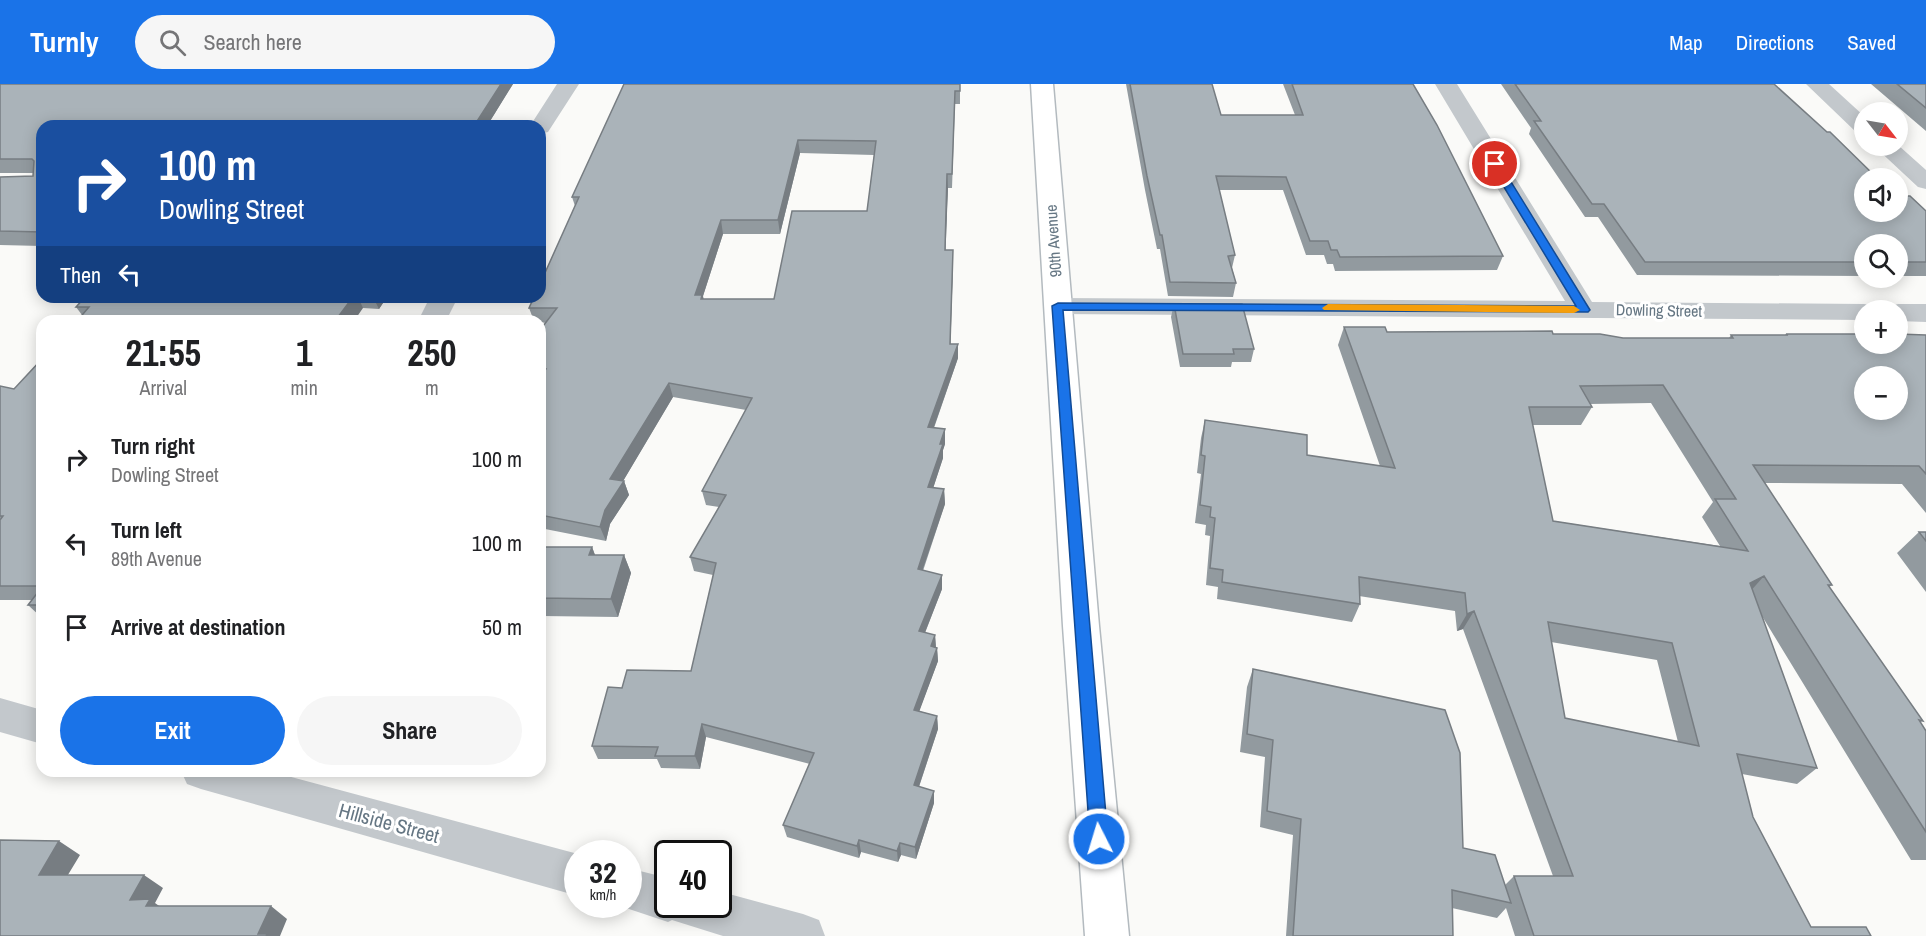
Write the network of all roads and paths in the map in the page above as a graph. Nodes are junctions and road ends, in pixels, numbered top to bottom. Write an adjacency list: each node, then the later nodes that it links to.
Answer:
1 (568, 84): 6 (street)
2 (1042, 84): 9 (street, 90th Avenue)
3 (1446, 84): 10 (street)
4 (1817, 84): 5 (street)
5 (1854, 118)
6 (545, 120)
7 (1896, 156): 8 (street)
8 (1926, 182)
9 (1058, 306): 10 (street, Dowling Street); 20 (street, 90th Avenue)
10 (1584, 310): 11 (street, Dowling Street)
11 (1854, 312)
12 (1908, 313): 13 (street)
13 (1926, 313)
14 (0, 716): 15 (street)
15 (36, 725)
16 (223, 777): 17 (street, Hillside Street)
17 (564, 871)
18 (732, 917): 19 (street)
19 (803, 936)
20 (1107, 936)

